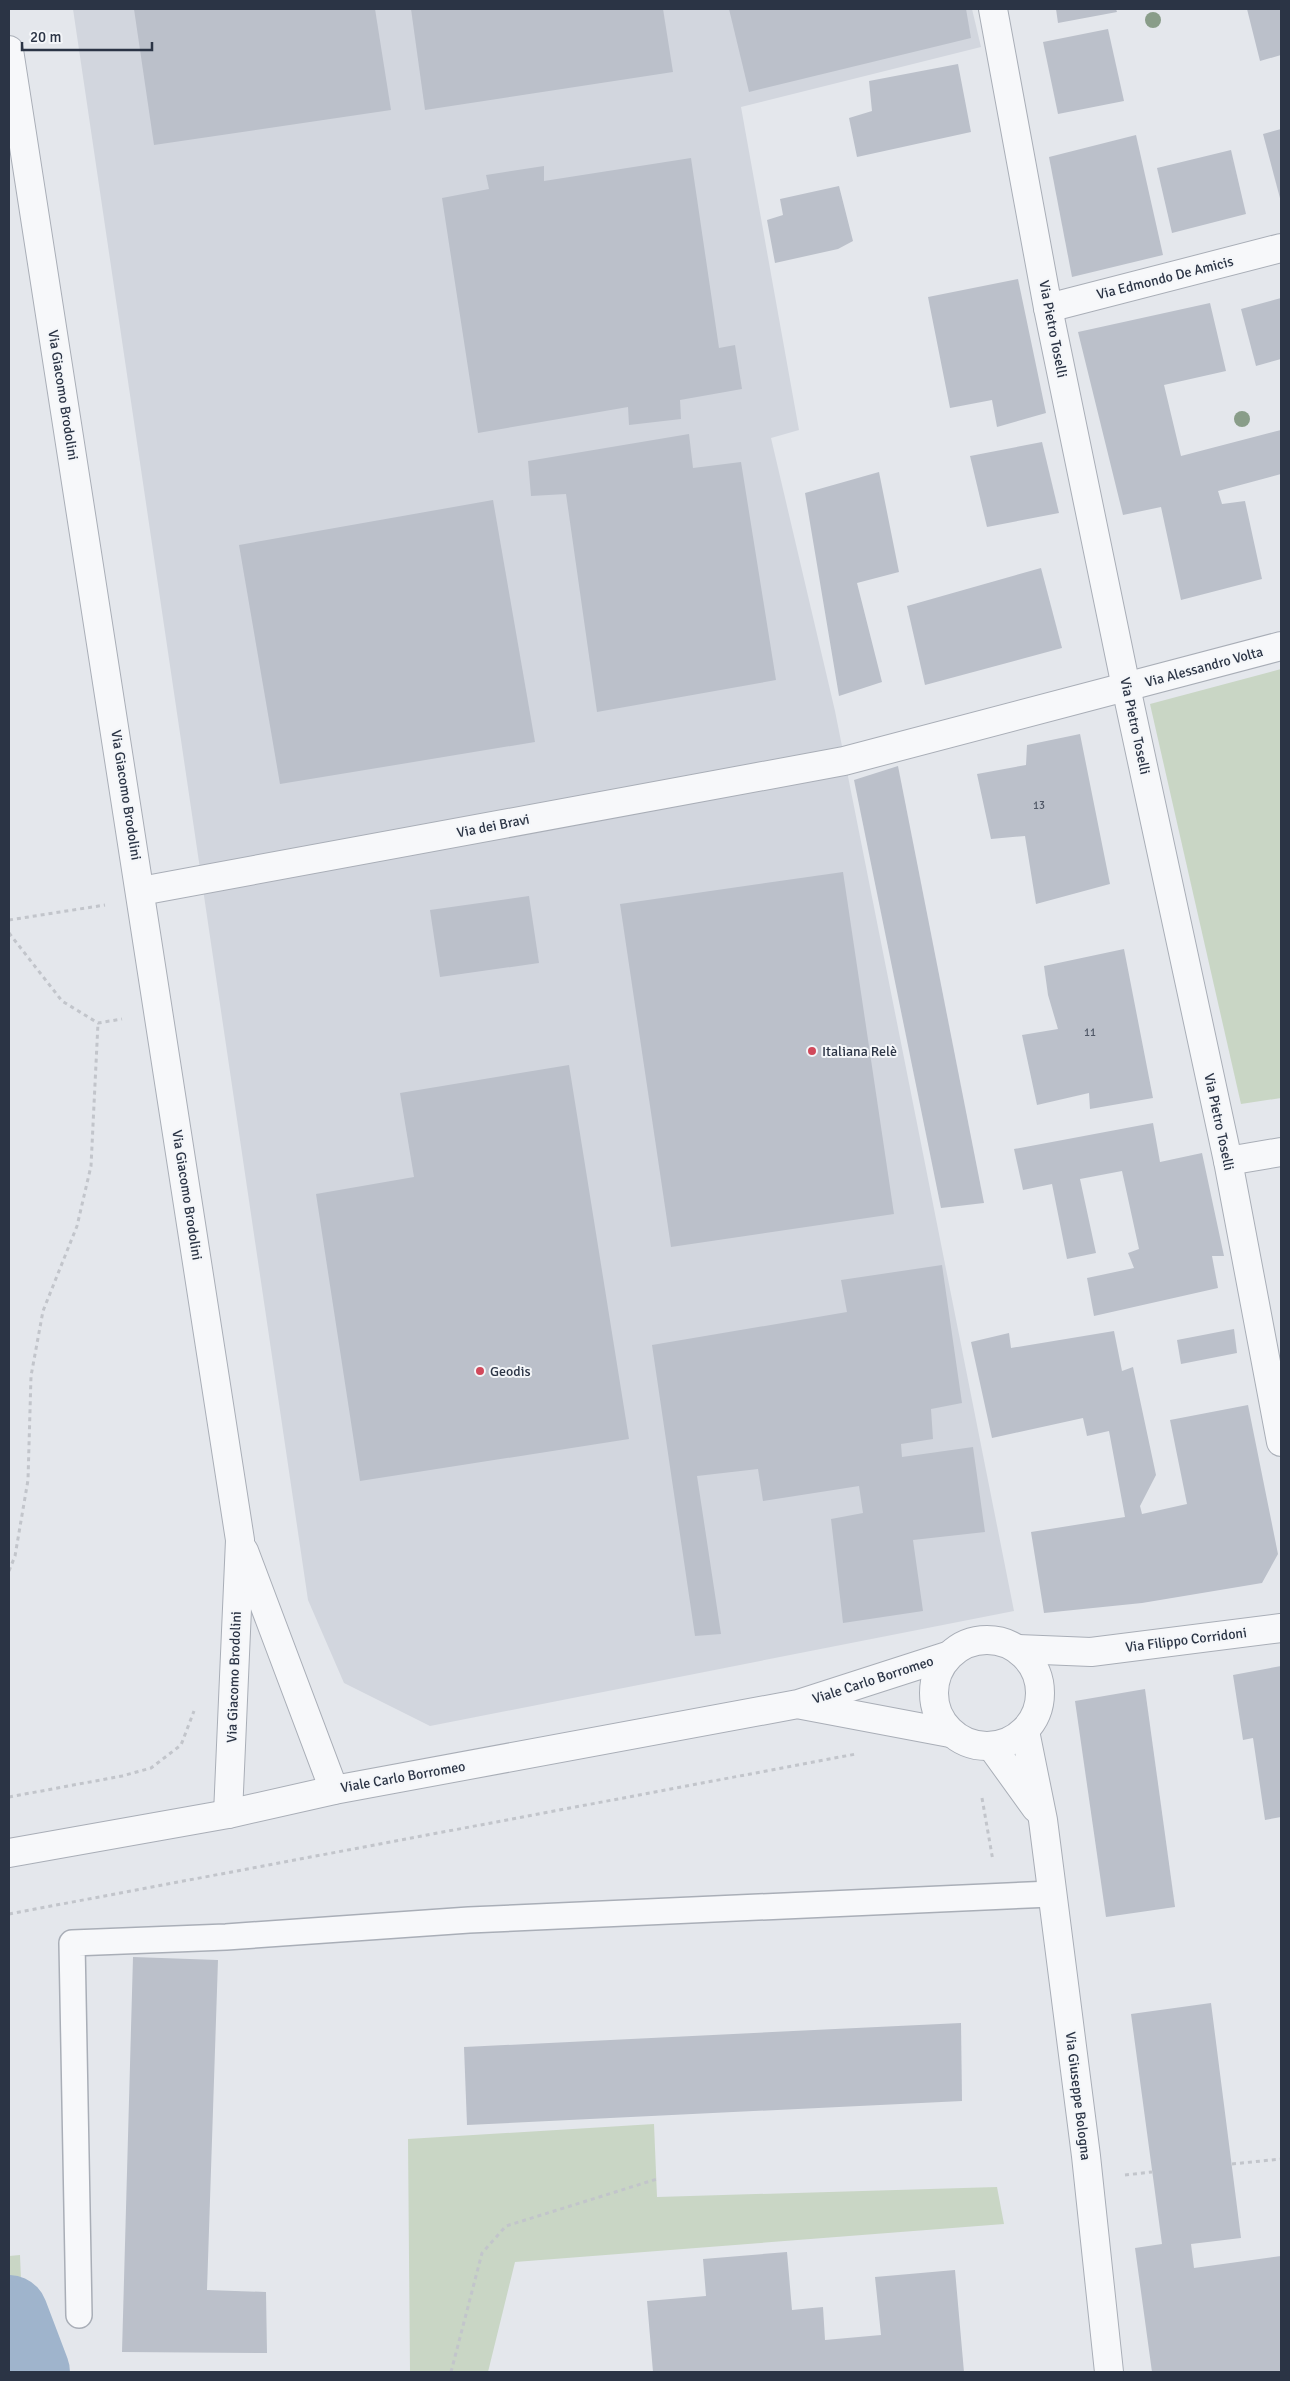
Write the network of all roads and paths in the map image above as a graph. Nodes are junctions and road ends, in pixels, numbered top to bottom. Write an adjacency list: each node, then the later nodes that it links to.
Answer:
1 (993, 9): 4 (street, Via Pietro Toselli)
2 (9, 50): 8 (street, Via Giacomo Brodolini)
3 (1281, 248): 4 (street, Via Edmondo De Amicis)
4 (1048, 308): 6 (street, Via Pietro Toselli)
5 (1281, 646): 6 (street, Via Alessandro Volta)
6 (1126, 687): 7 (street, Via Alessandro Volta); 15 (street, Via Pietro Toselli)
7 (844, 760): 8 (street, Via dei Bravi)
8 (141, 891): 17 (street, Via Giacomo Brodolini)
9 (111, 904): 10 (path)
10 (9, 920)
11 (9, 933): 13 (path)
12 (129, 1018): 13 (path)
13 (98, 1023): 18 (path)
14 (1281, 1152): 15 (street)
15 (1228, 1161): 16 (street, Via Pietro Toselli)
16 (1281, 1442)
17 (240, 1540): 30 (street, Via Giacomo Brodolini); 33 (street, Via Giacomo Brodolini)
18 (9, 1571)
19 (1281, 1628): 21 (street, Via Filippo Corridoni)
20 (1018, 1650): 21 (street, Via Filippo Corridoni); 22 (street); 23 (street)
21 (1091, 1652): 23 (street, Via Filippo Corridoni)
22 (948, 1656): 25 (street, Viale Carlo Borromeo); 27 (street)
23 (1039, 1683): 26 (street)
24 (197, 1702): 32 (path)
25 (798, 1704): 27 (street, Viale Carlo Borromeo); 30 (street, Viale Carlo Borromeo)
26 (1025, 1731): 28 (street); 34 (street, Via Giuseppe Bologna)
27 (950, 1733): 28 (street)
28 (992, 1747): 34 (street, Via Giuseppe Bologna)
29 (861, 1754): 38 (path)
30 (334, 1790): 33 (street, Viale Carlo Borromeo)
31 (981, 1796): 37 (path)
32 (9, 1797)
33 (228, 1814): 35 (street, Viale Carlo Borromeo)
34 (1043, 1820): 36 (street, Via Giuseppe Bologna)
35 (9, 1853)
36 (1052, 1894): 37 (lane); 44 (street, Via Giuseppe Bologna)
37 (1000, 1896): 42 (lane)
38 (9, 1914)
39 (1281, 2159): 40 (path)
40 (1232, 2164)
41 (657, 2180): 43 (path)
42 (79, 2315)
43 (451, 2372)
44 (1109, 2372)

